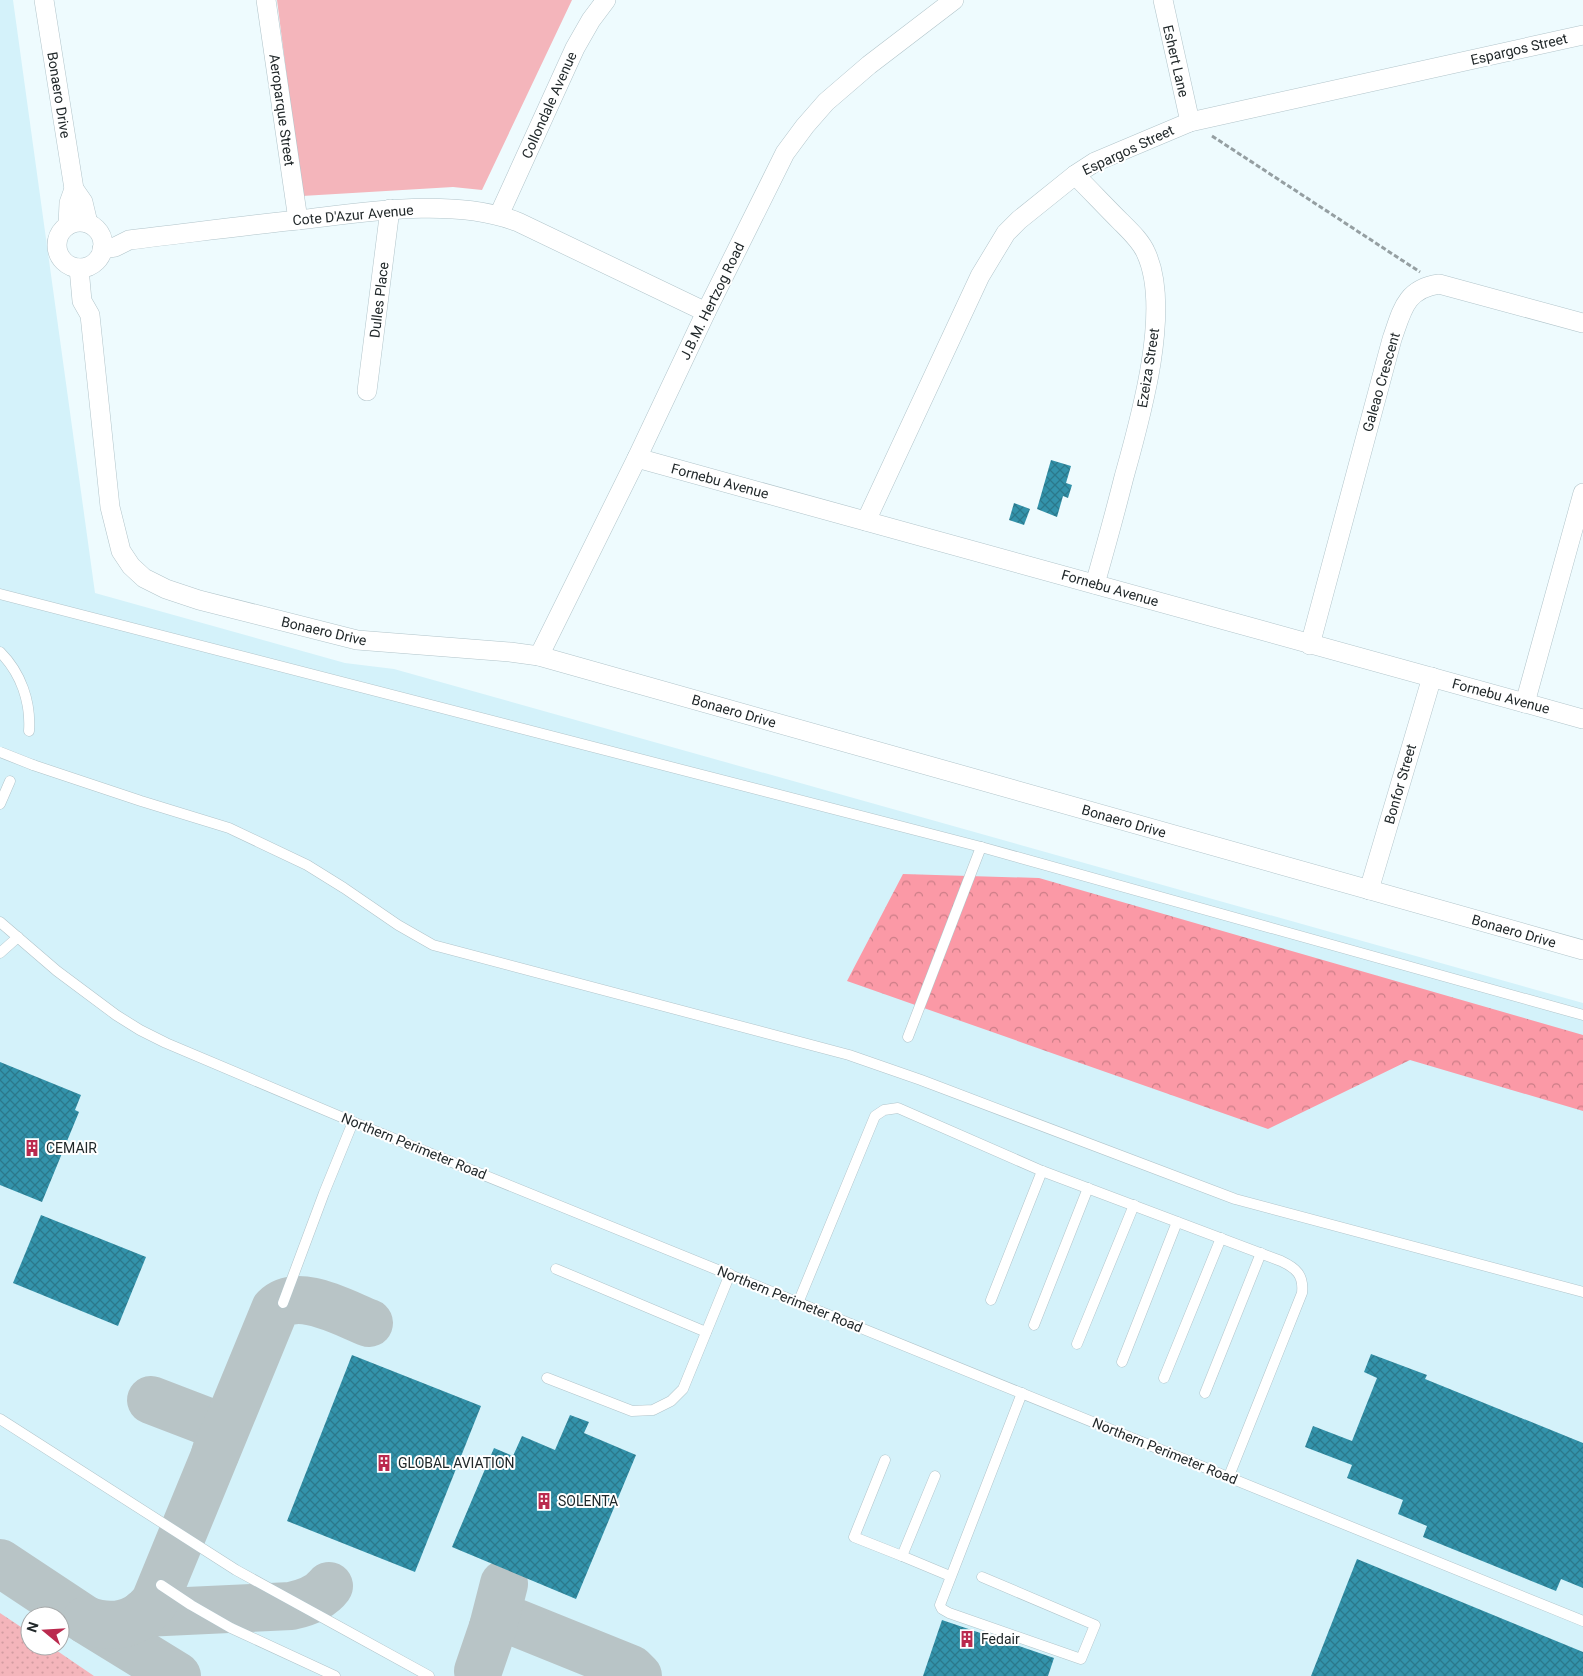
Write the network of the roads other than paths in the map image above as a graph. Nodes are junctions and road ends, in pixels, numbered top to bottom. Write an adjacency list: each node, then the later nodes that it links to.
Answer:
1 (44, 0): 9 (street, Bonaero Drive)
2 (266, 0): 12 (street, Aeroparque Street)
3 (606, 0): 11 (street, Collondale Avenue)
4 (954, 0): 16 (street, J.B.M. Hertzog Road)
5 (1163, 0): 7 (street, Eshert Lane)
6 (1583, 35): 7 (street, Espargos Street)
7 (1190, 122): 8 (street, Espargos Street)
8 (1075, 175): 21 (street, Espargos Street); 22 (street, Ezeiza Street)
9 (74, 189): 13 (street, Bonaero Drive); 14 (street, Bonaero Drive)
10 (390, 209): 11 (street, Cote D'Azur Avenue); 12 (street, Cote D'Azur Avenue); 18 (street, Dulles Place)
11 (499, 215): 16 (street, Cote D'Azur Avenue)
12 (298, 220): 14 (street, Cote D'Azur Avenue)
13 (68, 225): 14 (street); 15 (street)
14 (97, 236): 15 (street)
15 (85, 266): 26 (street, Bonaero Drive)
16 (706, 312): 19 (street, J.B.M. Hertzog Road)
17 (1583, 323): 24 (street, Galeao Crescent)
18 (367, 391)
19 (637, 458): 21 (street, Fornebu Avenue); 26 (street, J.B.M. Hertzog Road)
20 (1583, 493): 28 (street)
21 (866, 521): 22 (street, Fornebu Avenue)
22 (1095, 584): 24 (street, Fornebu Avenue)
23 (0, 594): 34 (lane)
24 (1310, 645): 27 (street, Fornebu Avenue)
25 (0, 652): 30 (lane)
26 (539, 656): 35 (street, Bonaero Drive)
27 (1432, 677): 28 (street, Fornebu Avenue); 35 (street, Bonfor Street)
28 (1525, 703): 29 (street, Fornebu Avenue)
29 (1583, 719)
30 (29, 731)
31 (0, 752): 51 (lane, bridge)
32 (10, 781): 33 (lane)
33 (0, 804)
34 (981, 847): 40 (lane); 41 (lane)
35 (1369, 890): 38 (street, Bonaero Drive)
36 (0, 922): 37 (lane, Northern Perimeter Road)
37 (18, 937): 39 (lane); 42 (lane, Northern Perimeter Road)
38 (1583, 950)
39 (0, 952)
40 (1583, 1015)
41 (908, 1037)
42 (353, 1122): 50 (lane, Northern Perimeter Road); 53 (lane)
43 (1042, 1171): 44 (lane); 52 (lane); 54 (lane)
44 (1088, 1188): 45 (lane); 55 (lane)
45 (1134, 1205): 46 (lane); 57 (lane)
46 (1177, 1222): 47 (lane); 58 (lane)
47 (1221, 1238): 48 (lane); 60 (lane)
48 (1261, 1253): 62 (lane); 66 (lane)
49 (556, 1269): 56 (lane)
50 (730, 1274): 54 (lane, Northern Perimeter Road); 56 (lane)
51 (1583, 1292)
52 (991, 1300)
53 (283, 1303)
54 (798, 1303): 61 (lane, Northern Perimeter Road)
55 (1034, 1325)
56 (706, 1332): 59 (lane)
57 (1078, 1344)
58 (1122, 1362)
59 (547, 1378)
60 (1164, 1378)
61 (1022, 1393): 66 (lane, Northern Perimeter Road); 68 (lane)
62 (1205, 1393)
63 (0, 1418): 73 (lane)
64 (885, 1460): 67 (lane)
65 (935, 1476): 67 (lane)
66 (1229, 1476): 71 (lane, Northern Perimeter Road)
67 (902, 1556): 68 (lane)
68 (950, 1576): 69 (lane)
69 (982, 1577)
70 (161, 1585): 72 (lane)
71 (1583, 1621)
72 (335, 1676)
73 (429, 1676)

